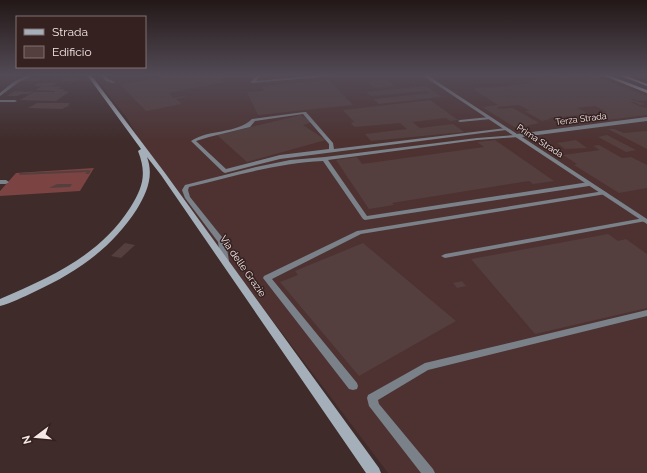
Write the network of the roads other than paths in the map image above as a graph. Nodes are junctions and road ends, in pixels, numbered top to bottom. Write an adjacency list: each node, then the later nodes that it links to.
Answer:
1 (105, 97): 10 (street, Via delle Grazie)
2 (457, 97): 5 (street, Prima Strada)
3 (0, 101): 4 (lane)
4 (15, 101)
5 (489, 118): 7 (lane); 8 (street, Prima Strada)
6 (647, 119): 9 (street, Terza Strada)
7 (460, 121)
8 (506, 129): 9 (street, Prima Strada); 11 (lane)
9 (516, 136): 12 (lane); 13 (street, Prima Strada)
10 (135, 139): 17 (street, Via delle Grazie); 18 (street)
11 (332, 151): 11 (lane)
12 (325, 159): 13 (lane); 17 (lane)
13 (589, 184): 14 (street, Prima Strada)
14 (604, 193): 15 (street, Prima Strada); 20 (lane)
15 (645, 221): 16 (lane)
16 (445, 256)
17 (225, 261): 21 (street, Via delle Grazie)
18 (0, 303)
19 (647, 313): 22 (lane)
20 (353, 386)
21 (374, 473)
22 (429, 473)

